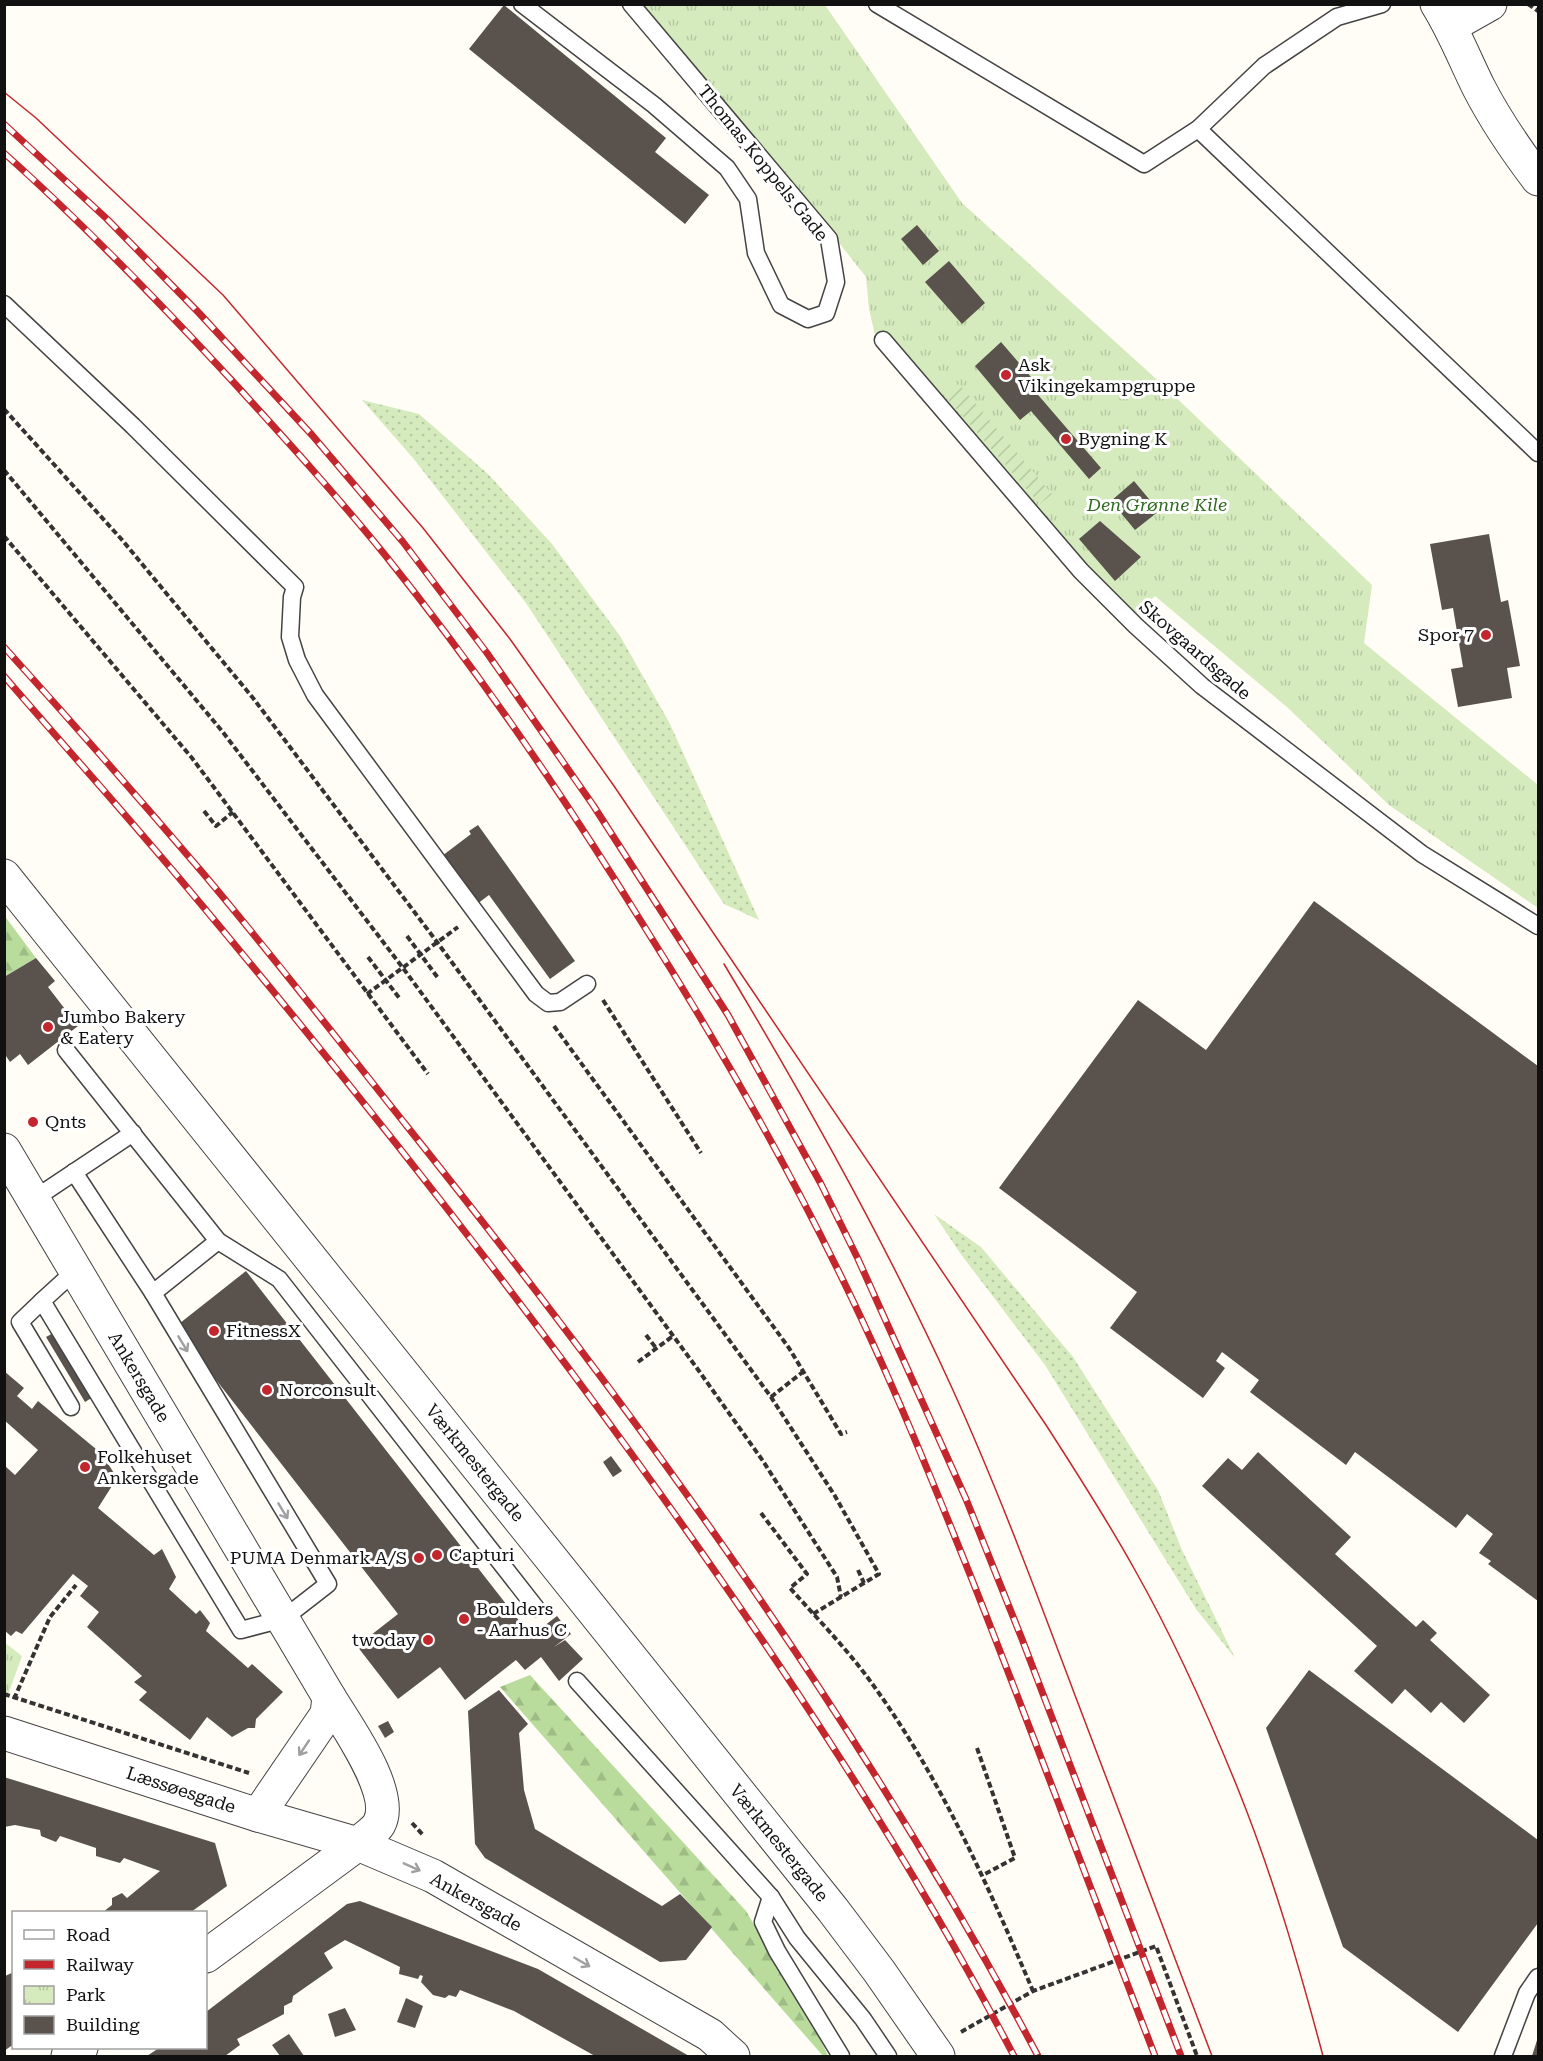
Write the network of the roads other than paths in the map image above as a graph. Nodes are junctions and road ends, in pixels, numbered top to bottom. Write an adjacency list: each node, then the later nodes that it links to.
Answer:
1 (522, 4): 2 (lane, Thomas Koppels Gade)
2 (631, 4)
3 (877, 4): 7 (lane)
4 (1382, 4): 7 (lane)
5 (1490, 4): 6 (street)
6 (1444, 15): 8 (street)
7 (1198, 129): 11 (lane)
8 (1539, 179)
9 (4, 304): 14 (lane)
10 (883, 340): 13 (lane, Skovgaardsgade)
11 (1539, 453)
12 (4, 876): 35 (street, Værkmestergade)
13 (1539, 926)
14 (587, 984)
15 (66, 1050): 16 (lane)
16 (132, 1133): 18 (lane); 20 (lane)
17 (4, 1150): 19 (street, Ankersgade)
18 (74, 1172): 19 (lane); 22 (lane)
19 (34, 1199): 21 (street, Ankersgade)
20 (218, 1241): 22 (lane); 25 (lane)
21 (76, 1270): 23 (lane); 26 (street, Ankersgade)
22 (153, 1293): 26 (lane, one-way to 26)
23 (42, 1301): 24 (lane); 26 (lane)
24 (71, 1407)
25 (536, 1608)
26 (283, 1619): 28 (street, Ankersgade)
27 (578, 1681): 32 (lane)
28 (329, 1697): 30 (street, one-way to 30); 31 (street, Ankersgade)
29 (8, 1720): 30 (street, Læssøesgade)
30 (258, 1815): 31 (street, Læssøesgade)
31 (358, 1844): 33 (street); 36 (street, Ankersgade, one-way to 36)
32 (771, 1896): 37 (lane); 38 (lane)
33 (207, 1955)
34 (1539, 1977): 39 (lane)
35 (946, 2046)
36 (733, 2056)
37 (841, 2056)
38 (888, 2056)
39 (1503, 2056)

